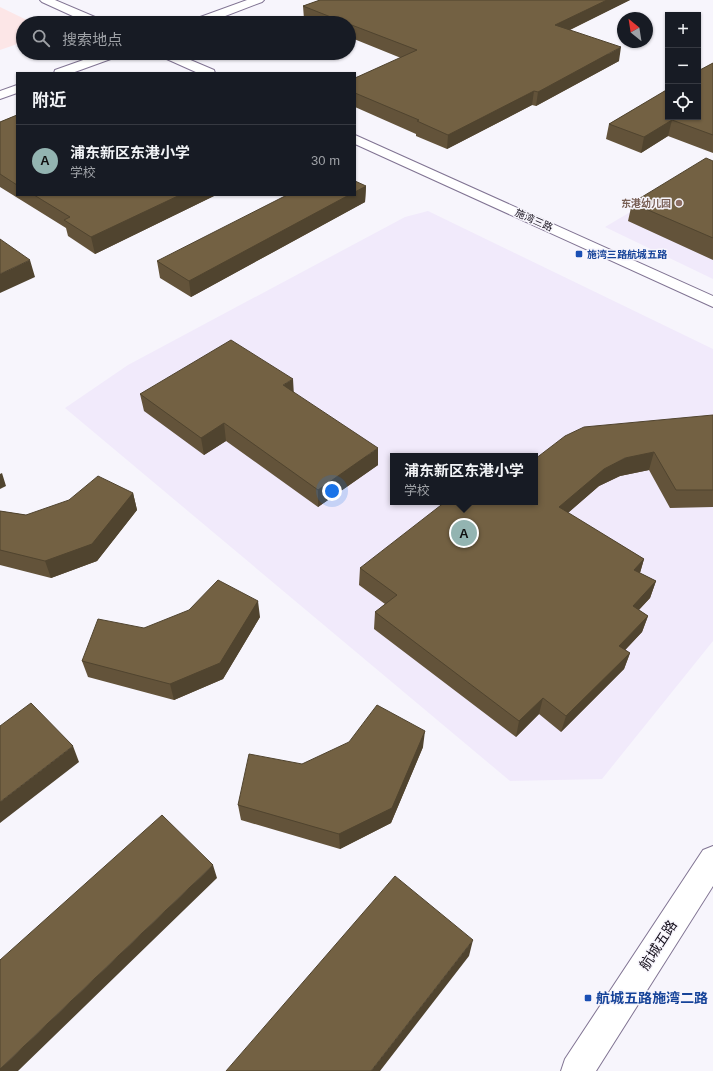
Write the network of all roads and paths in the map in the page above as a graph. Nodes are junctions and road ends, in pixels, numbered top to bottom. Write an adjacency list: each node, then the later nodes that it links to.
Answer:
1 (46, 0): 3 (street)
2 (258, 0): 4 (street)
3 (82, 16)
4 (215, 16)
5 (96, 60): 7 (street)
6 (180, 60): 8 (street)
7 (63, 72)
8 (207, 72)
9 (16, 89): 10 (street)
10 (0, 95)
11 (356, 139): 12 (street, 施湾三路)
12 (713, 302)
13 (713, 860): 14 (street, 航城五路)
14 (577, 1071)

